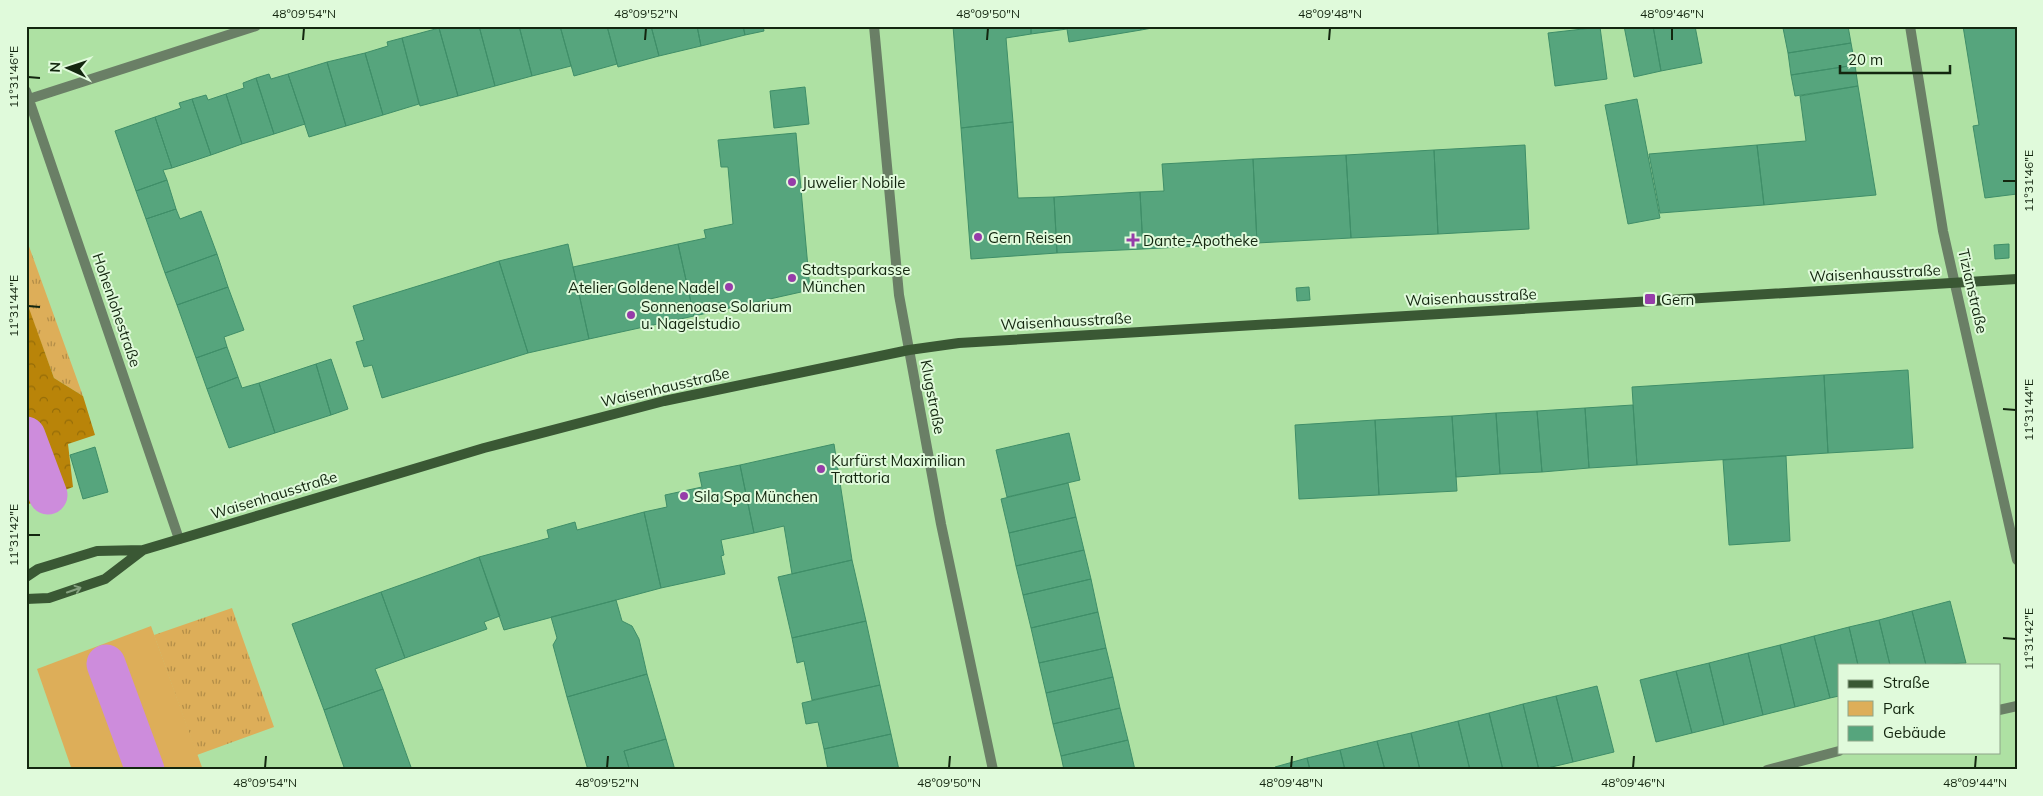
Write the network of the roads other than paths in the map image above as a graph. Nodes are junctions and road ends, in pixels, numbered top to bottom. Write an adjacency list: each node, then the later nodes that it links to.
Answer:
1 (256, 26): 4 (street)
2 (874, 26): 7 (street, Klugstraße)
3 (1910, 26): 6 (street, Tizianstraße)
4 (28, 95): 8 (street, Hohenlohestraße)
5 (2017, 279): 6 (street, Waisenhausstraße)
6 (1956, 284): 7 (street, Waisenhausstraße); 10 (street, Tizianstraße)
7 (909, 350): 8 (street, Waisenhausstraße); 16 (street, Klugstraße)
8 (178, 540): 9 (street, Waisenhausstraße)
9 (143, 550): 11 (street); 12 (street, one-way to 9)
10 (2017, 560)
11 (26, 577)
12 (26, 599)
13 (2017, 706): 14 (street)
14 (2000, 710)
15 (1838, 751): 17 (street)
16 (993, 770)
17 (1767, 770)

